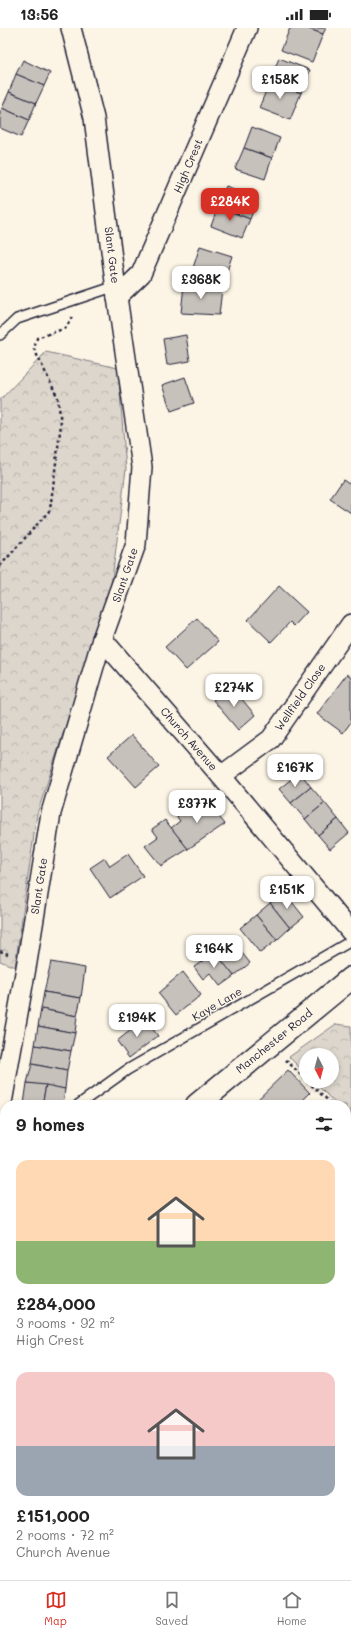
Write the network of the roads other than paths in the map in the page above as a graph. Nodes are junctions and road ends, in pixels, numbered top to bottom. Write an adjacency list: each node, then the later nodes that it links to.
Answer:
1 (71, 28): 3 (street, Slant Gate)
2 (247, 28): 3 (street, High Crest)
3 (116, 291): 4 (lane); 6 (street, Slant Gate)
4 (0, 335)
5 (351, 624): 7 (street, Wellfield Close)
6 (102, 639): 7 (street, Church Avenue); 11 (street, Slant Gate)
7 (221, 776): 8 (street, Church Avenue)
8 (351, 932)
9 (351, 941): 12 (lane, Kaye Lane)
10 (351, 978): 13 (main road, Manchester Road)
11 (2, 1100)
12 (85, 1100)
13 (203, 1100)

